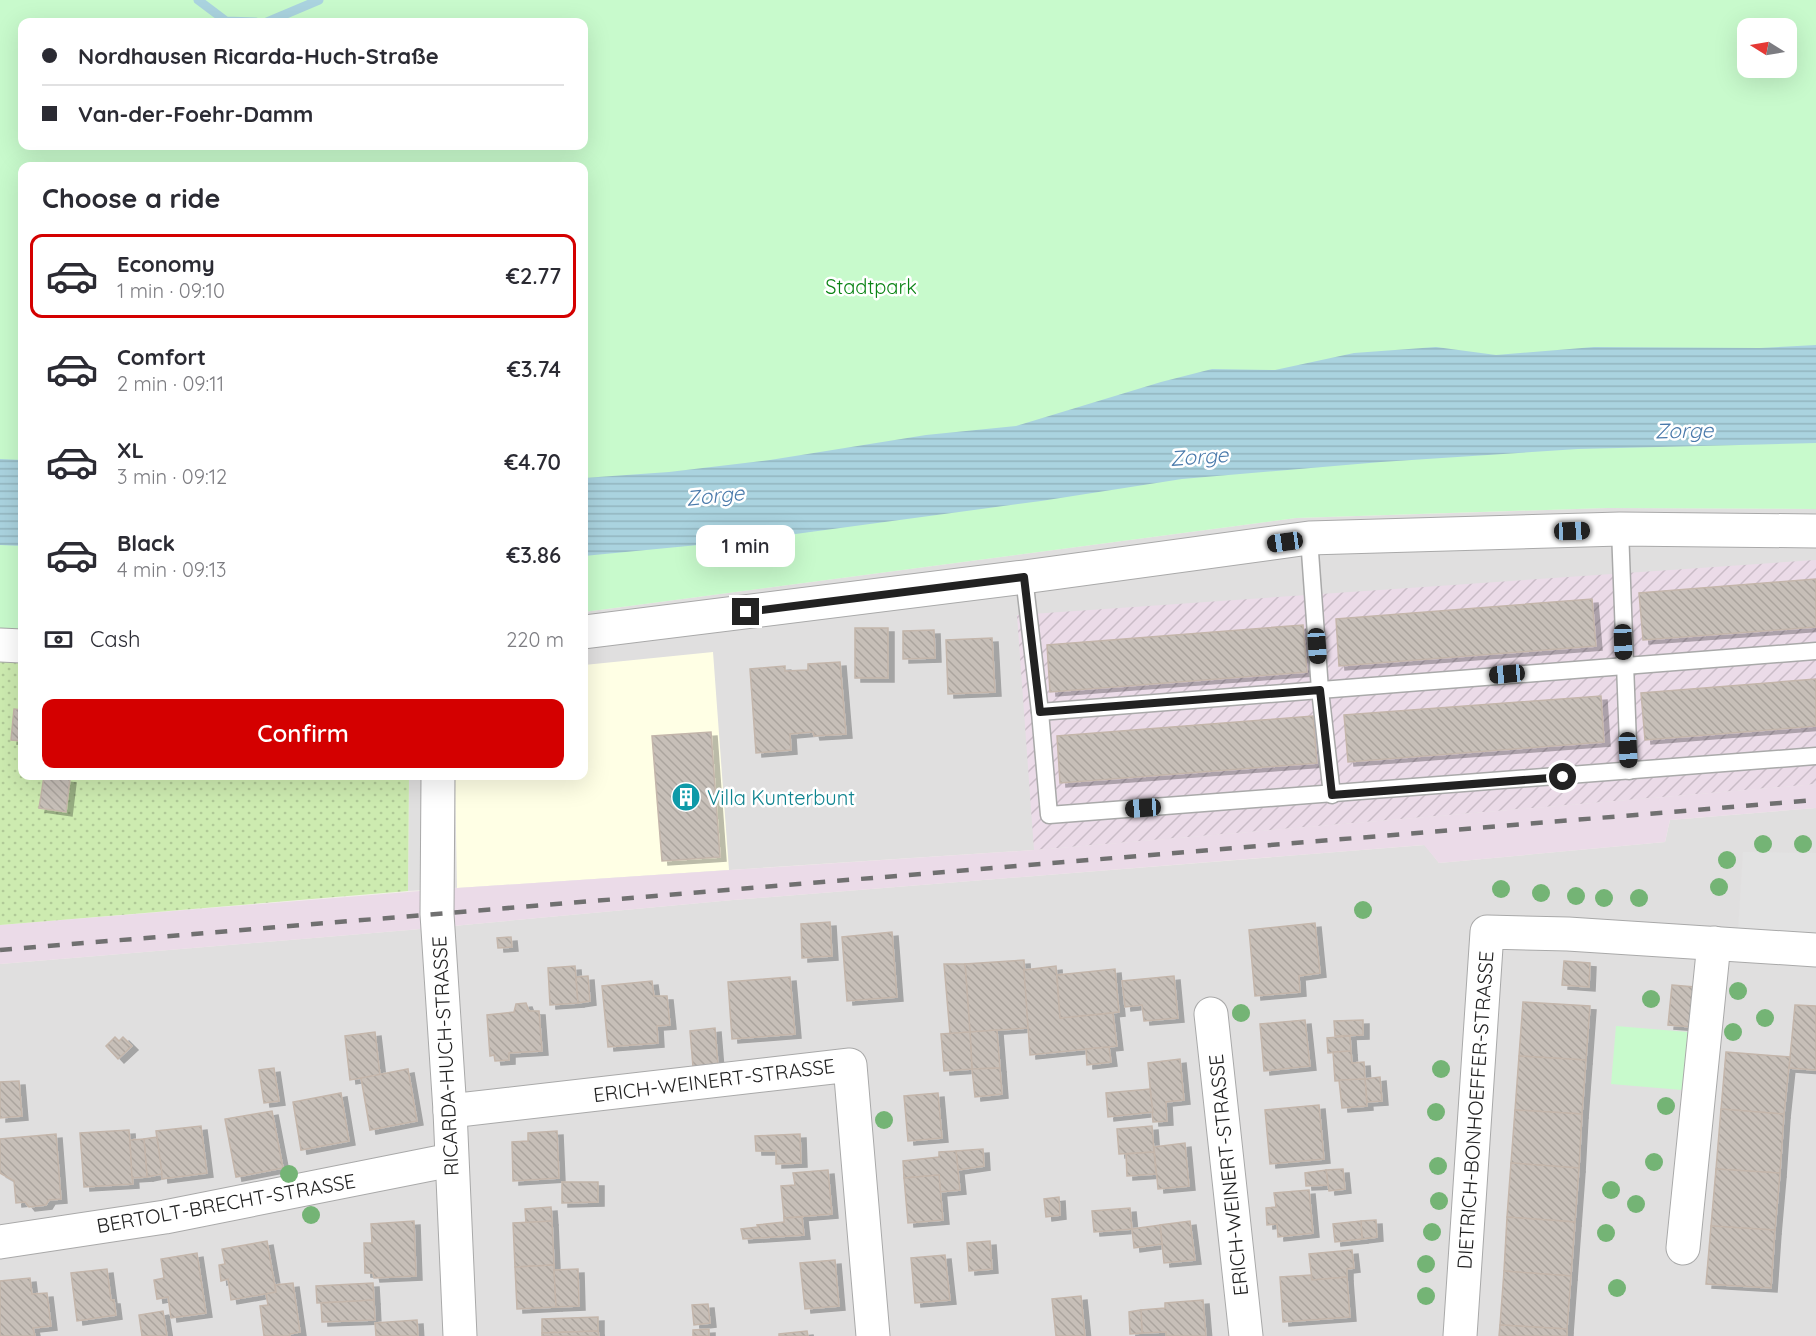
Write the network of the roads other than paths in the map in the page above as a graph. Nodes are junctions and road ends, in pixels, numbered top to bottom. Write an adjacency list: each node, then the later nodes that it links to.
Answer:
1 (1620, 530): 2 (street); 3 (street); 9 (lane)
2 (1816, 531)
3 (1309, 538): 4 (street); 10 (lane)
4 (1024, 577): 5 (street); 11 (lane)
5 (588, 632)
6 (0, 645): 7 (street)
7 (18, 646)
8 (1816, 651): 9 (lane)
9 (1624, 665): 10 (lane); 13 (lane)
10 (1320, 690): 11 (lane); 15 (lane)
11 (1040, 712): 15 (lane)
12 (1816, 756): 13 (lane)
13 (1629, 771): 15 (lane)
14 (438, 780): 19 (street, RICARDA-HUCH-STRASSE)
15 (1332, 795)
16 (1714, 943): 17 (street, DIETRICH-BONHOEFFER-STRASSE); 22 (street); 26 (street, DIETRICH-BONHOEFFER-STRASSE)
17 (1816, 950)
18 (1211, 1014): 25 (street, ERICH-WEINERT-STRASSE)
19 (450, 1111): 20 (street, RICARDA-HUCH-STRASSE); 24 (street, ERICH-WEINERT-STRASSE)
20 (451, 1160): 21 (street, BERTOLT-BRECHT-STRASSE); 23 (street, RICARDA-HUCH-STRASSE)
21 (0, 1242)
22 (1683, 1248)
23 (460, 1336)
24 (873, 1336)
25 (1246, 1336)
26 (1460, 1336)

